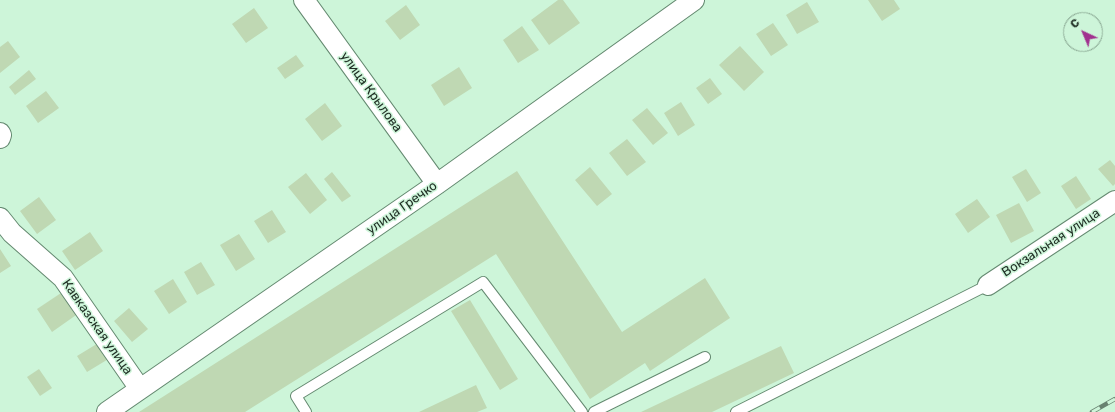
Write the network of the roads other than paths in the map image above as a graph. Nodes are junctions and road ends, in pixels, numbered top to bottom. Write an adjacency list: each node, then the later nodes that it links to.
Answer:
1 (304, 0): 5 (street, улица Крылова)
2 (694, 0): 5 (street, улица Гречко)
3 (0, 133): 4 (street)
4 (0, 138)
5 (437, 184): 10 (street, улица Гречко)
6 (1115, 201): 8 (street, Вокзальная улица)
7 (0, 218): 10 (street, Кавказская улица)
8 (988, 285): 15 (lane)
9 (705, 357): 14 (lane)
10 (140, 389): 11 (street, улица Гречко)
11 (108, 412)
12 (306, 412): 13 (lane)
13 (582, 412)
14 (594, 412)
15 (736, 412)

